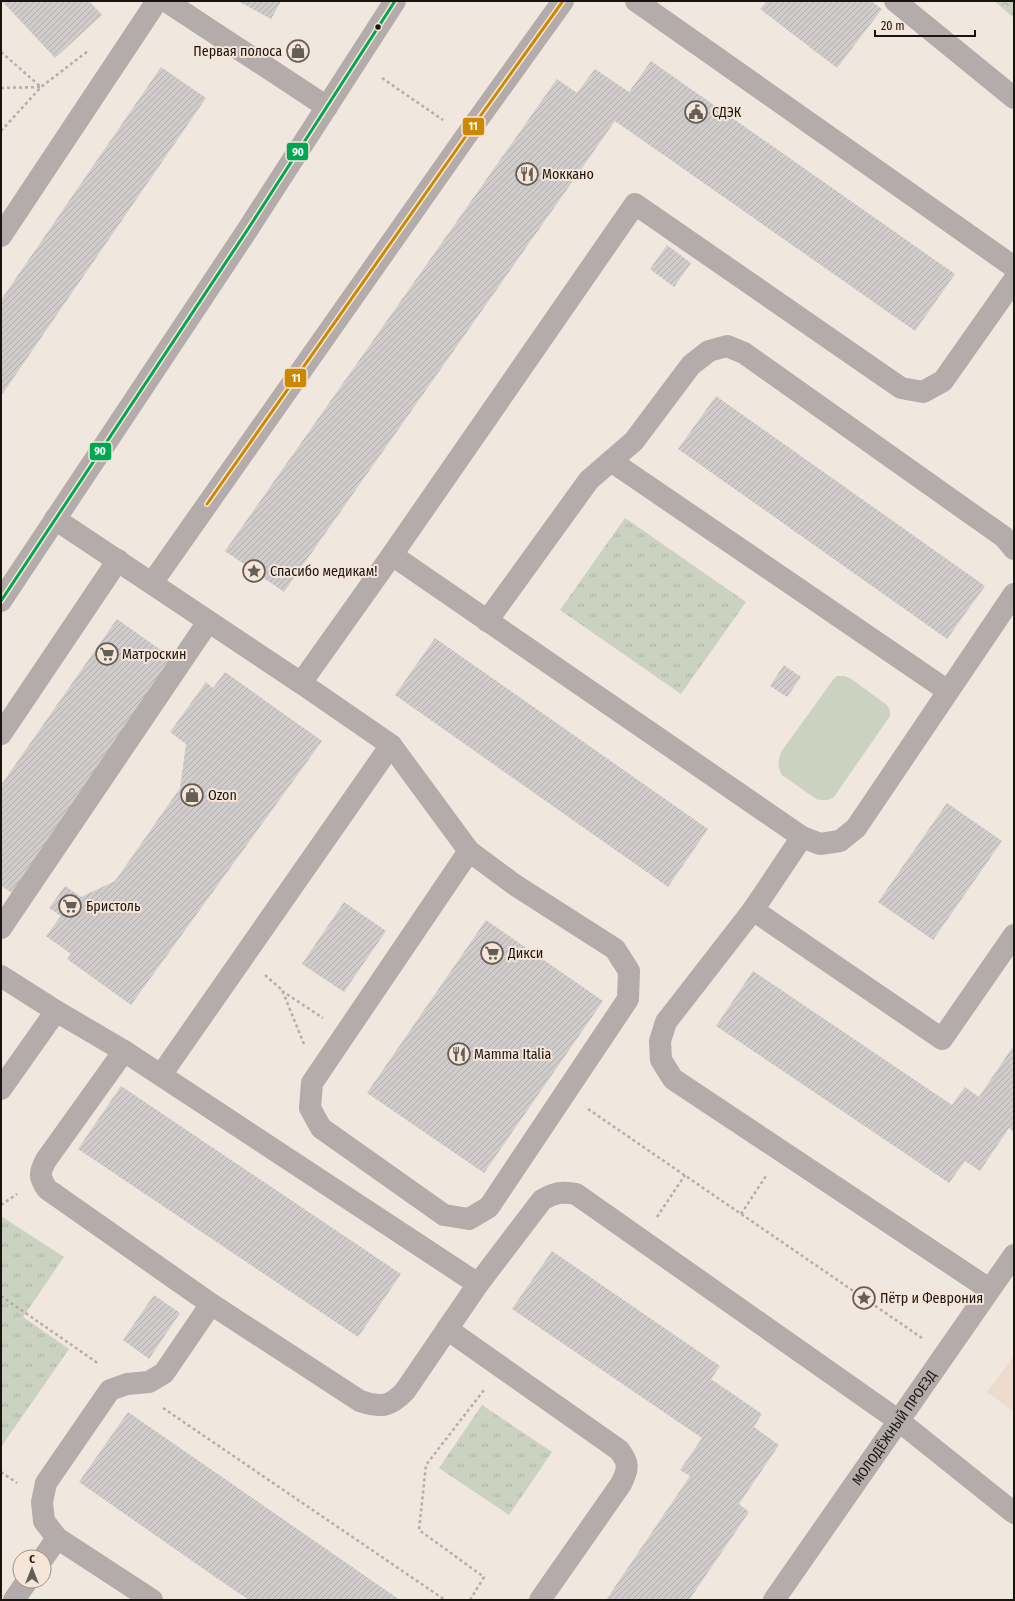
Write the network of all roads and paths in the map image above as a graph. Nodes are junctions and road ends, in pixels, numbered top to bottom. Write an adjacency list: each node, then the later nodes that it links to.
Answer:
1 (157, 1): 16 (street)
2 (166, 1): 13 (street)
3 (395, 1): 13 (street)
4 (563, 1): 15 (street)
5 (636, 1): 17 (street)
6 (895, 1): 12 (street)
7 (91, 49): 10 (path)
8 (1, 52): 10 (path)
9 (382, 78): 15 (path)
10 (41, 87): 11 (path); 14 (path)
11 (1, 88)
12 (1014, 98)
13 (327, 107): 20 (street)
14 (1, 131)
15 (466, 136): 24 (street)
16 (1, 236)
17 (1014, 267)
18 (1014, 280): 22 (street)
19 (611, 461): 21 (street); 27 (street); 30 (street)
20 (55, 519): 23 (street); 26 (street)
21 (1014, 548)
22 (392, 556): 27 (street); 29 (street)
23 (118, 560): 24 (street); 31 (street)
24 (152, 583): 28 (street)
25 (1014, 594): 30 (street)
26 (1, 601)
27 (487, 621): 33 (street)
28 (208, 622): 29 (street); 36 (street)
29 (301, 683): 32 (street)
30 (948, 691): 33 (street)
31 (1, 734)
32 (391, 745): 34 (street); 38 (street)
33 (802, 837): 35 (street)
34 (469, 850): 42 (street); 47 (street)
35 (753, 910): 37 (street); 48 (street)
36 (1, 928)
37 (1014, 935)
38 (244, 955): 40 (path); 44 (street)
39 (1, 976): 41 (street)
40 (282, 990): 42 (path); 45 (path)
41 (56, 1011): 43 (street); 46 (street)
42 (345, 1034): 45 (street)
43 (124, 1051): 44 (street); 56 (street)
44 (161, 1075): 53 (street)
45 (317, 1076): 47 (street)
46 (1, 1089)
47 (565, 1093): 49 (path)
48 (783, 1152): 50 (path); 54 (street)
49 (685, 1175): 50 (path); 51 (path)
50 (741, 1214): 57 (path)
51 (641, 1240): 53 (street); 61 (street)
52 (1014, 1255): 54 (street, МОЛОДЁЖНЫЙ ПРОЕЗД)
53 (478, 1284): 58 (street)
54 (989, 1289): 61 (street, МОЛОДЁЖНЫЙ ПРОЕЗД)
55 (1, 1296): 60 (path)
56 (211, 1304): 58 (street); 60 (street)
57 (898, 1321)
58 (447, 1329): 59 (street)
59 (501, 1367): 69 (path); 70 (street)
60 (127, 1384): 63 (street); 68 (path)
61 (899, 1421): 62 (street); 71 (street, МОЛОДЁЖНЫЙ ПРОЕЗД)
62 (1014, 1513)
63 (57, 1538): 64 (street); 67 (street)
64 (49, 1549)
65 (22, 1589): 66 (street)
66 (14, 1600)
67 (152, 1600)
68 (445, 1600)
69 (470, 1600)
70 (540, 1600)
71 (774, 1600)

